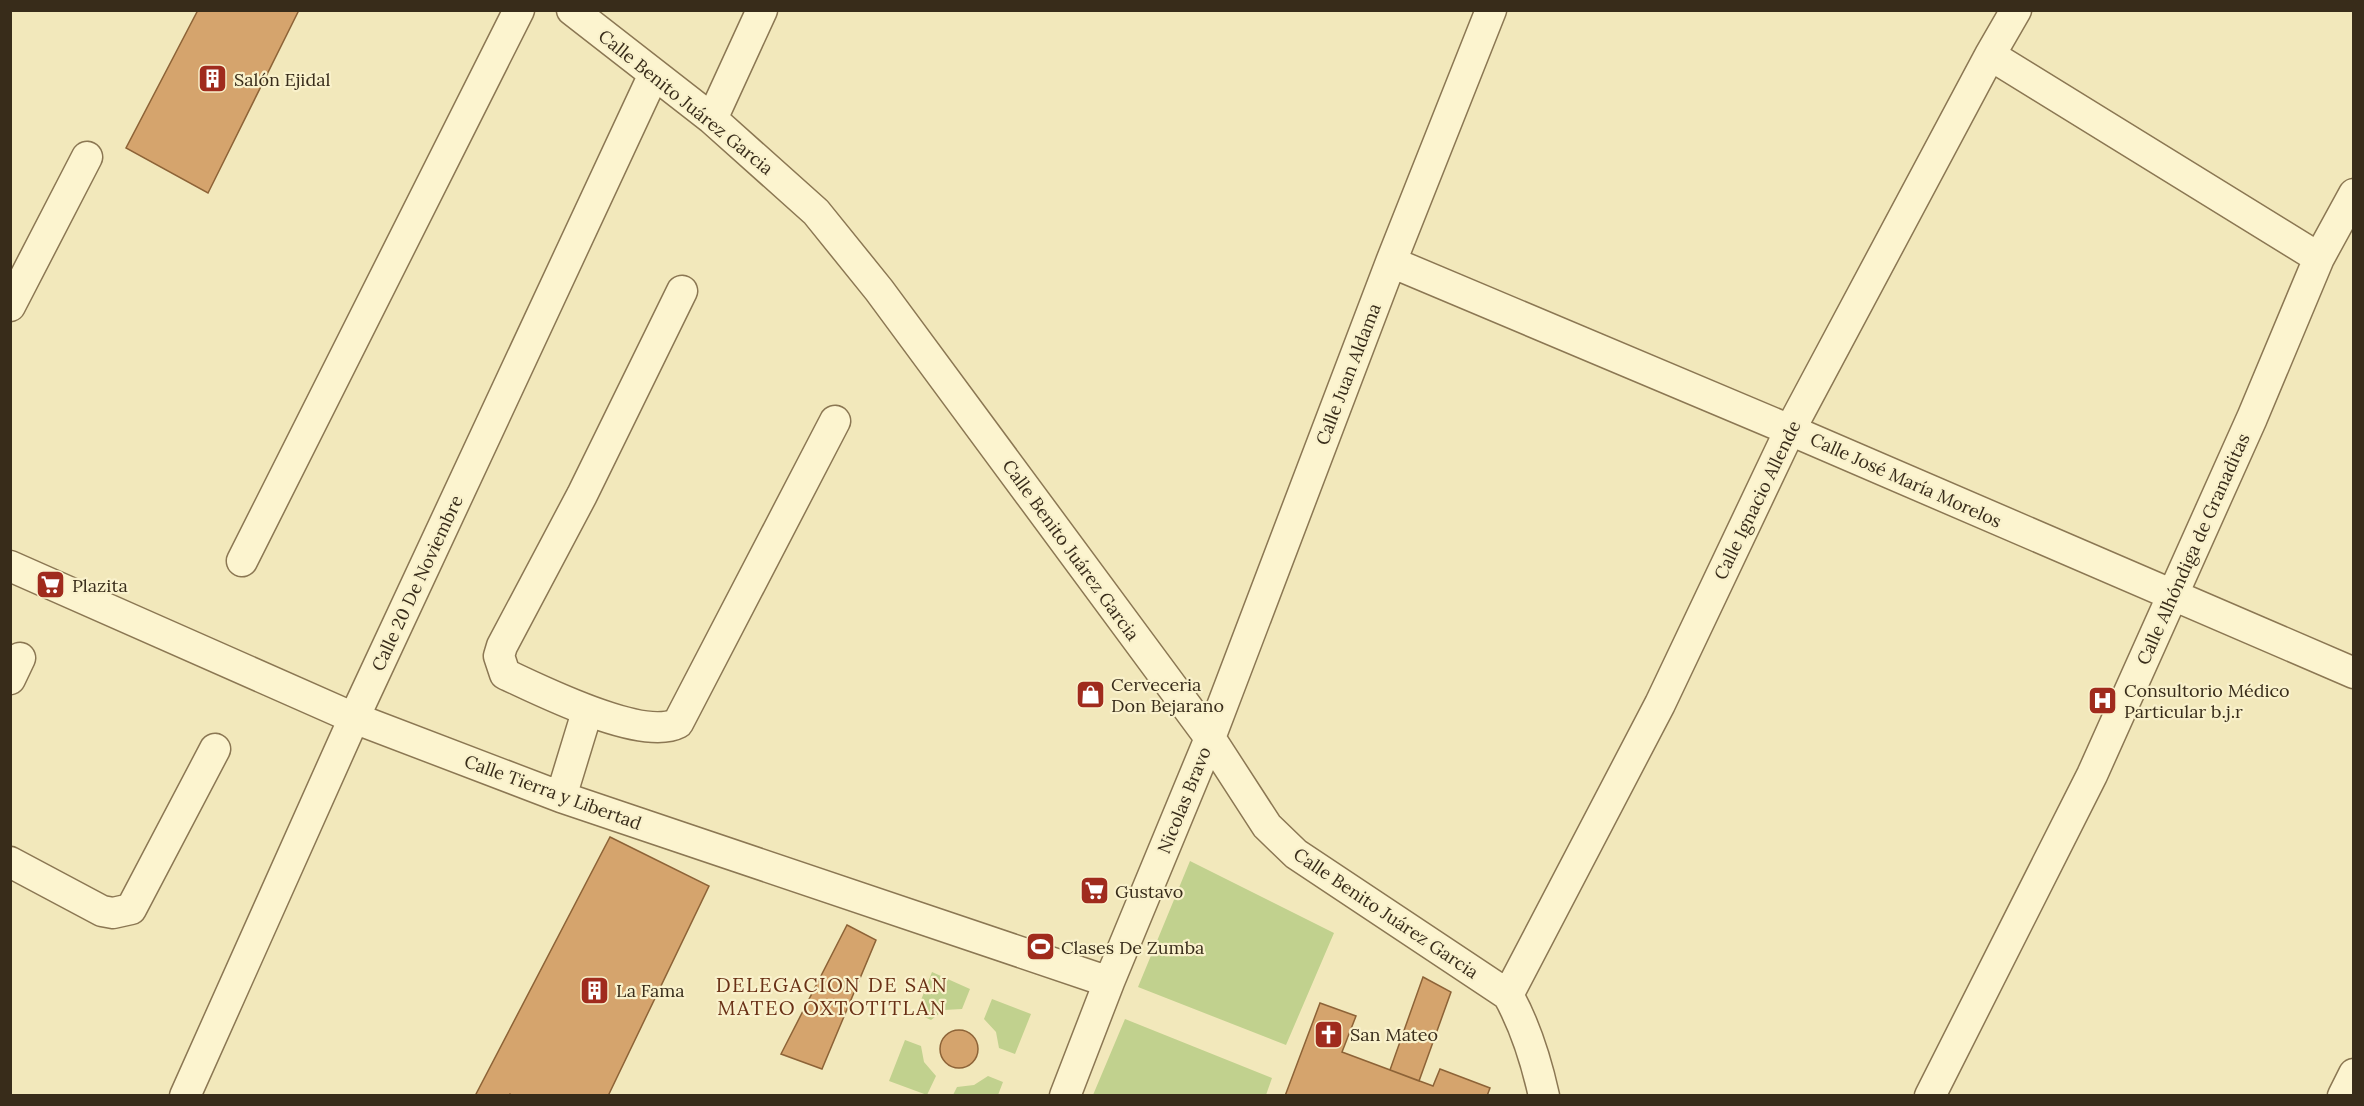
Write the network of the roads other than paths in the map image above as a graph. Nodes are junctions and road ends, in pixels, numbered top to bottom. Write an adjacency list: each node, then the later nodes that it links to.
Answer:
1 (519, 10): 17 (street)
2 (572, 10): 7 (street, Calle Benito Juárez Garcia)
3 (762, 10): 8 (street)
4 (1491, 10): 12 (street, Calle Juan Aldama)
5 (2016, 10): 6 (street, Calle Ignacio Allende)
6 (1990, 56): 11 (street); 16 (street, Calle Ignacio Allende)
7 (654, 74): 8 (street, Calle Benito Juárez Garcia); 22 (street, Calle 20 De Noviembre)
8 (712, 118): 23 (street, Calle Benito Juárez Garcia)
9 (87, 156): 14 (street)
10 (2349, 212): 11 (street, Calle Alhóndiga de Granaditas)
11 (2319, 258): 19 (street, Calle Alhóndiga de Granaditas)
12 (1391, 262): 16 (street, Calle José María Morelos); 23 (street, Calle Juan Aldama)
13 (682, 291): 21 (street)
14 (10, 306)
15 (836, 422): 21 (street)
16 (1790, 430): 19 (street, Calle José María Morelos); 28 (street, Calle Ignacio Allende)
17 (242, 561)
18 (10, 566): 22 (street, Calle Tierra y Libertad)
19 (2171, 596): 20 (street, Calle José María Morelos); 33 (street, Calle Alhóndiga de Granaditas)
20 (2354, 673)
21 (587, 712): 25 (street)
22 (354, 718): 25 (street, Calle Tierra y Libertad); 30 (street, Calle 20 De Noviembre)
23 (1210, 738): 27 (street, Nicolas Bravo); 28 (street, Calle Benito Juárez Garcia)
24 (215, 749): 26 (street)
25 (561, 797): 27 (street, Calle Tierra y Libertad)
26 (10, 862)
27 (1109, 982): 31 (street, Nicolas Bravo)
28 (1508, 995): 32 (street, Calle Benito Juárez Garcia)
29 (2354, 1074): 34 (street)
30 (185, 1095)
31 (1065, 1095)
32 (1545, 1095)
33 (1930, 1095)
34 (2343, 1095)

